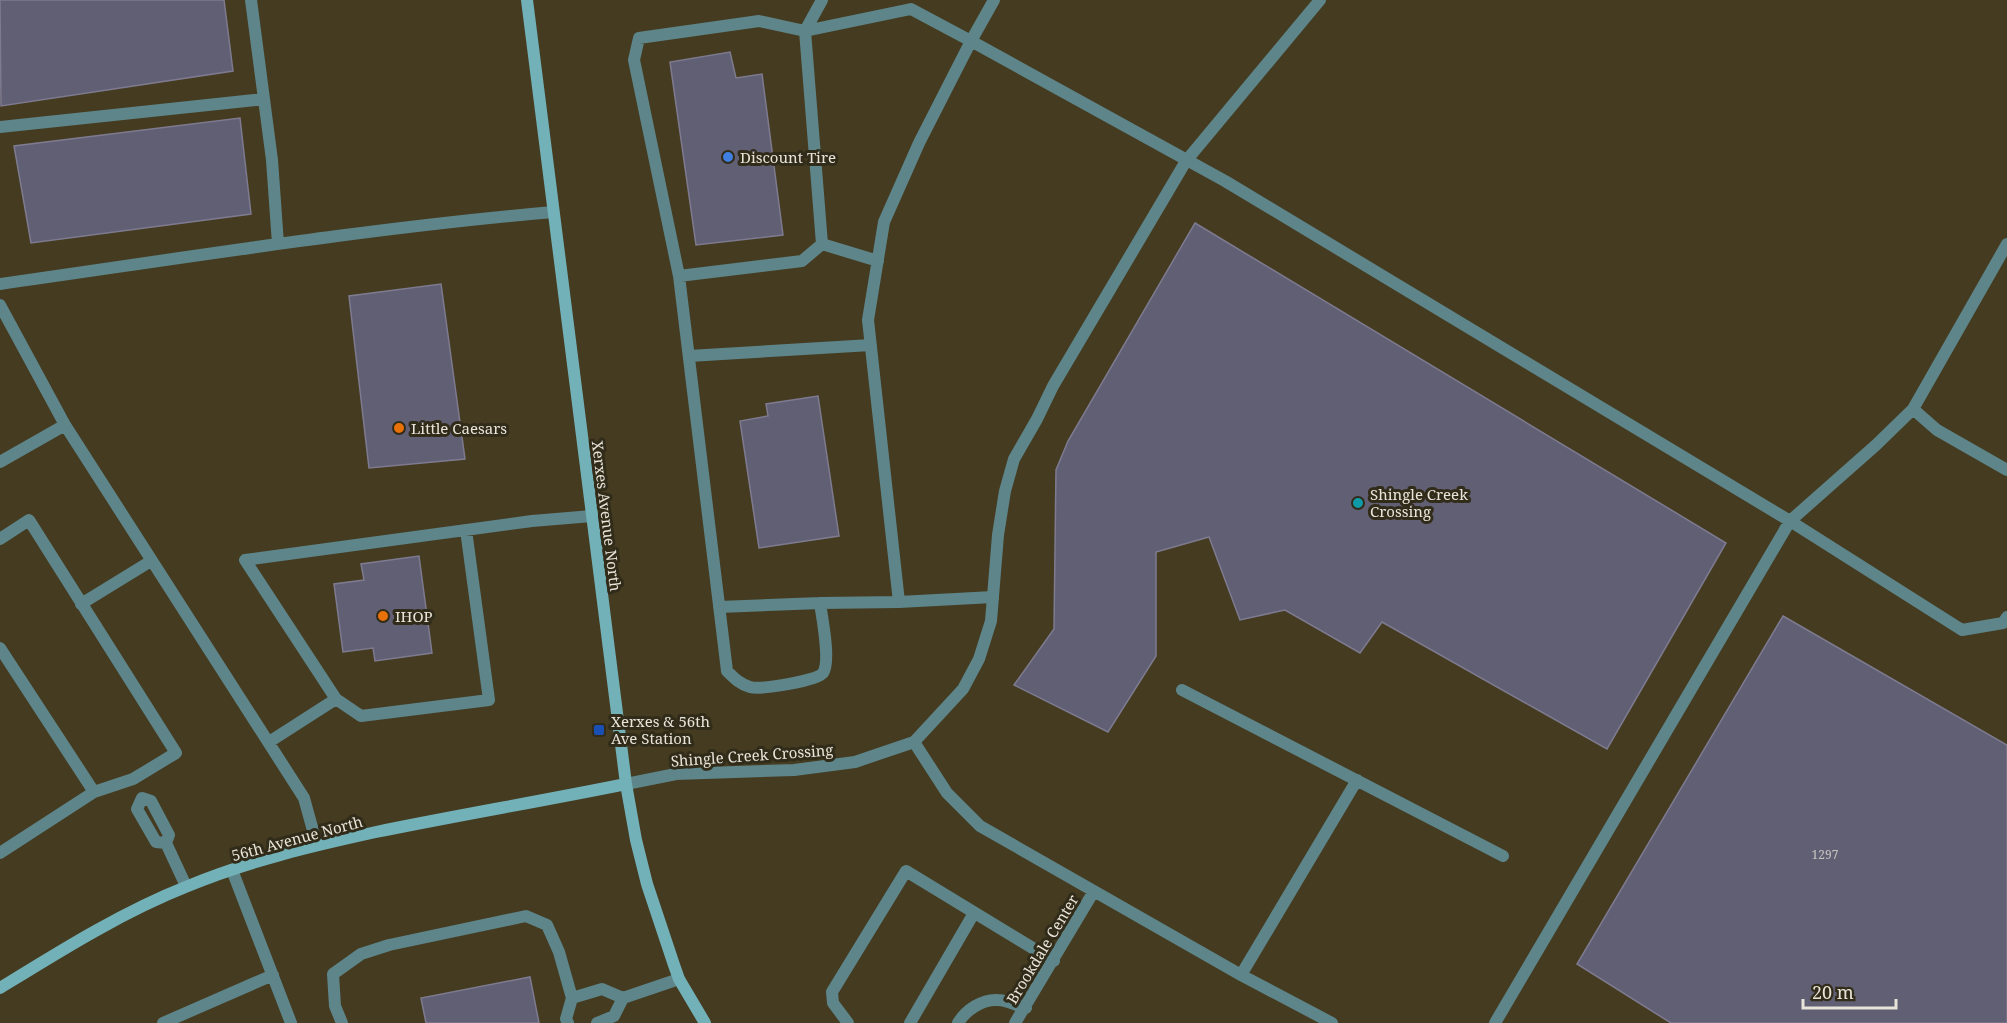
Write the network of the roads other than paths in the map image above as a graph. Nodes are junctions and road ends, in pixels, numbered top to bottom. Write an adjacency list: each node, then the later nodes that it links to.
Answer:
1 (251, 0): 9 (street)
2 (527, 0): 12 (street, Xerxes Avenue North)
3 (822, 0): 7 (street)
4 (994, 0): 8 (street)
5 (1320, 0): 11 (street, Shingle Creek Crossing)
6 (913, 5): 7 (street); 8 (street)
7 (805, 31): 14 (street); 19 (street)
8 (971, 41): 11 (street); 16 (street)
9 (264, 99): 10 (street); 13 (street)
10 (0, 127)
11 (1186, 161): 29 (street); 33 (street, Shingle Creek Crossing)
12 (553, 212): 13 (street); 28 (street, Xerxes Avenue North)
13 (278, 244): 20 (street)
14 (822, 244): 16 (street); 19 (street)
15 (2007, 244): 17 (street)
16 (878, 261): 22 (street)
17 (1995, 267): 18 (street); 24 (street)
18 (2007, 274)
19 (679, 276): 23 (street)
20 (0, 284)
21 (0, 305): 25 (street)
22 (871, 345): 23 (street); 34 (street)
23 (689, 356): 37 (street)
24 (1913, 410): 27 (street); 29 (street)
25 (65, 425): 26 (street); 32 (street)
26 (0, 462)
27 (2007, 470)
28 (592, 516): 30 (street); 46 (street, Xerxes Avenue North)
29 (1790, 520): 38 (street); 75 (street)
30 (466, 530): 41 (street); 41 (street)
31 (0, 539): 36 (street)
32 (151, 561): 36 (street); 42 (street)
33 (993, 597): 34 (street); 43 (street, Shingle Creek Crossing)
34 (899, 602): 35 (street)
35 (820, 603): 37 (street); 37 (street)
36 (81, 604): 44 (street)
37 (719, 607)
38 (2007, 617)
39 (0, 648): 47 (street)
40 (1182, 690): 45 (street)
41 (336, 699): 42 (street)
42 (269, 742): 48 (street)
43 (914, 742): 46 (street, Shingle Creek Crossing); 53 (street)
44 (133, 779): 47 (street); 52 (street)
45 (1357, 780): 50 (street); 57 (street)
46 (626, 784): 48 (street, 56th Avenue North); 58 (street, Xerxes Avenue North)
47 (94, 792): 49 (street)
48 (317, 845): 51 (street, 56th Avenue North)
49 (0, 853)
50 (1503, 856)
51 (232, 870): 52 (street, 56th Avenue North); 56 (street)
52 (186, 886): 59 (street, 56th Avenue North)
53 (1094, 891): 55 (street, Brookdale Center); 57 (street)
54 (974, 913): 55 (street); 70 (street); 71 (street)
55 (1054, 961): 62 (street, Brookdale Center)
56 (273, 975): 63 (street); 66 (street)
57 (1241, 975): 74 (street)
58 (679, 979): 61 (street); 69 (street, Xerxes Avenue North)
59 (0, 988)
60 (572, 998): 61 (street); 64 (street); 67 (street)
61 (623, 998): 68 (street)
62 (1026, 1008): 72 (street); 73 (street, Brookdale Center)
63 (194, 1017): 65 (street)
64 (568, 1022)
65 (163, 1023)
66 (291, 1023)
67 (342, 1023)
68 (597, 1023)
69 (705, 1023)
70 (848, 1023)
71 (910, 1023)
72 (958, 1023)
73 (1015, 1023)
74 (1332, 1023)
75 (1495, 1023)

